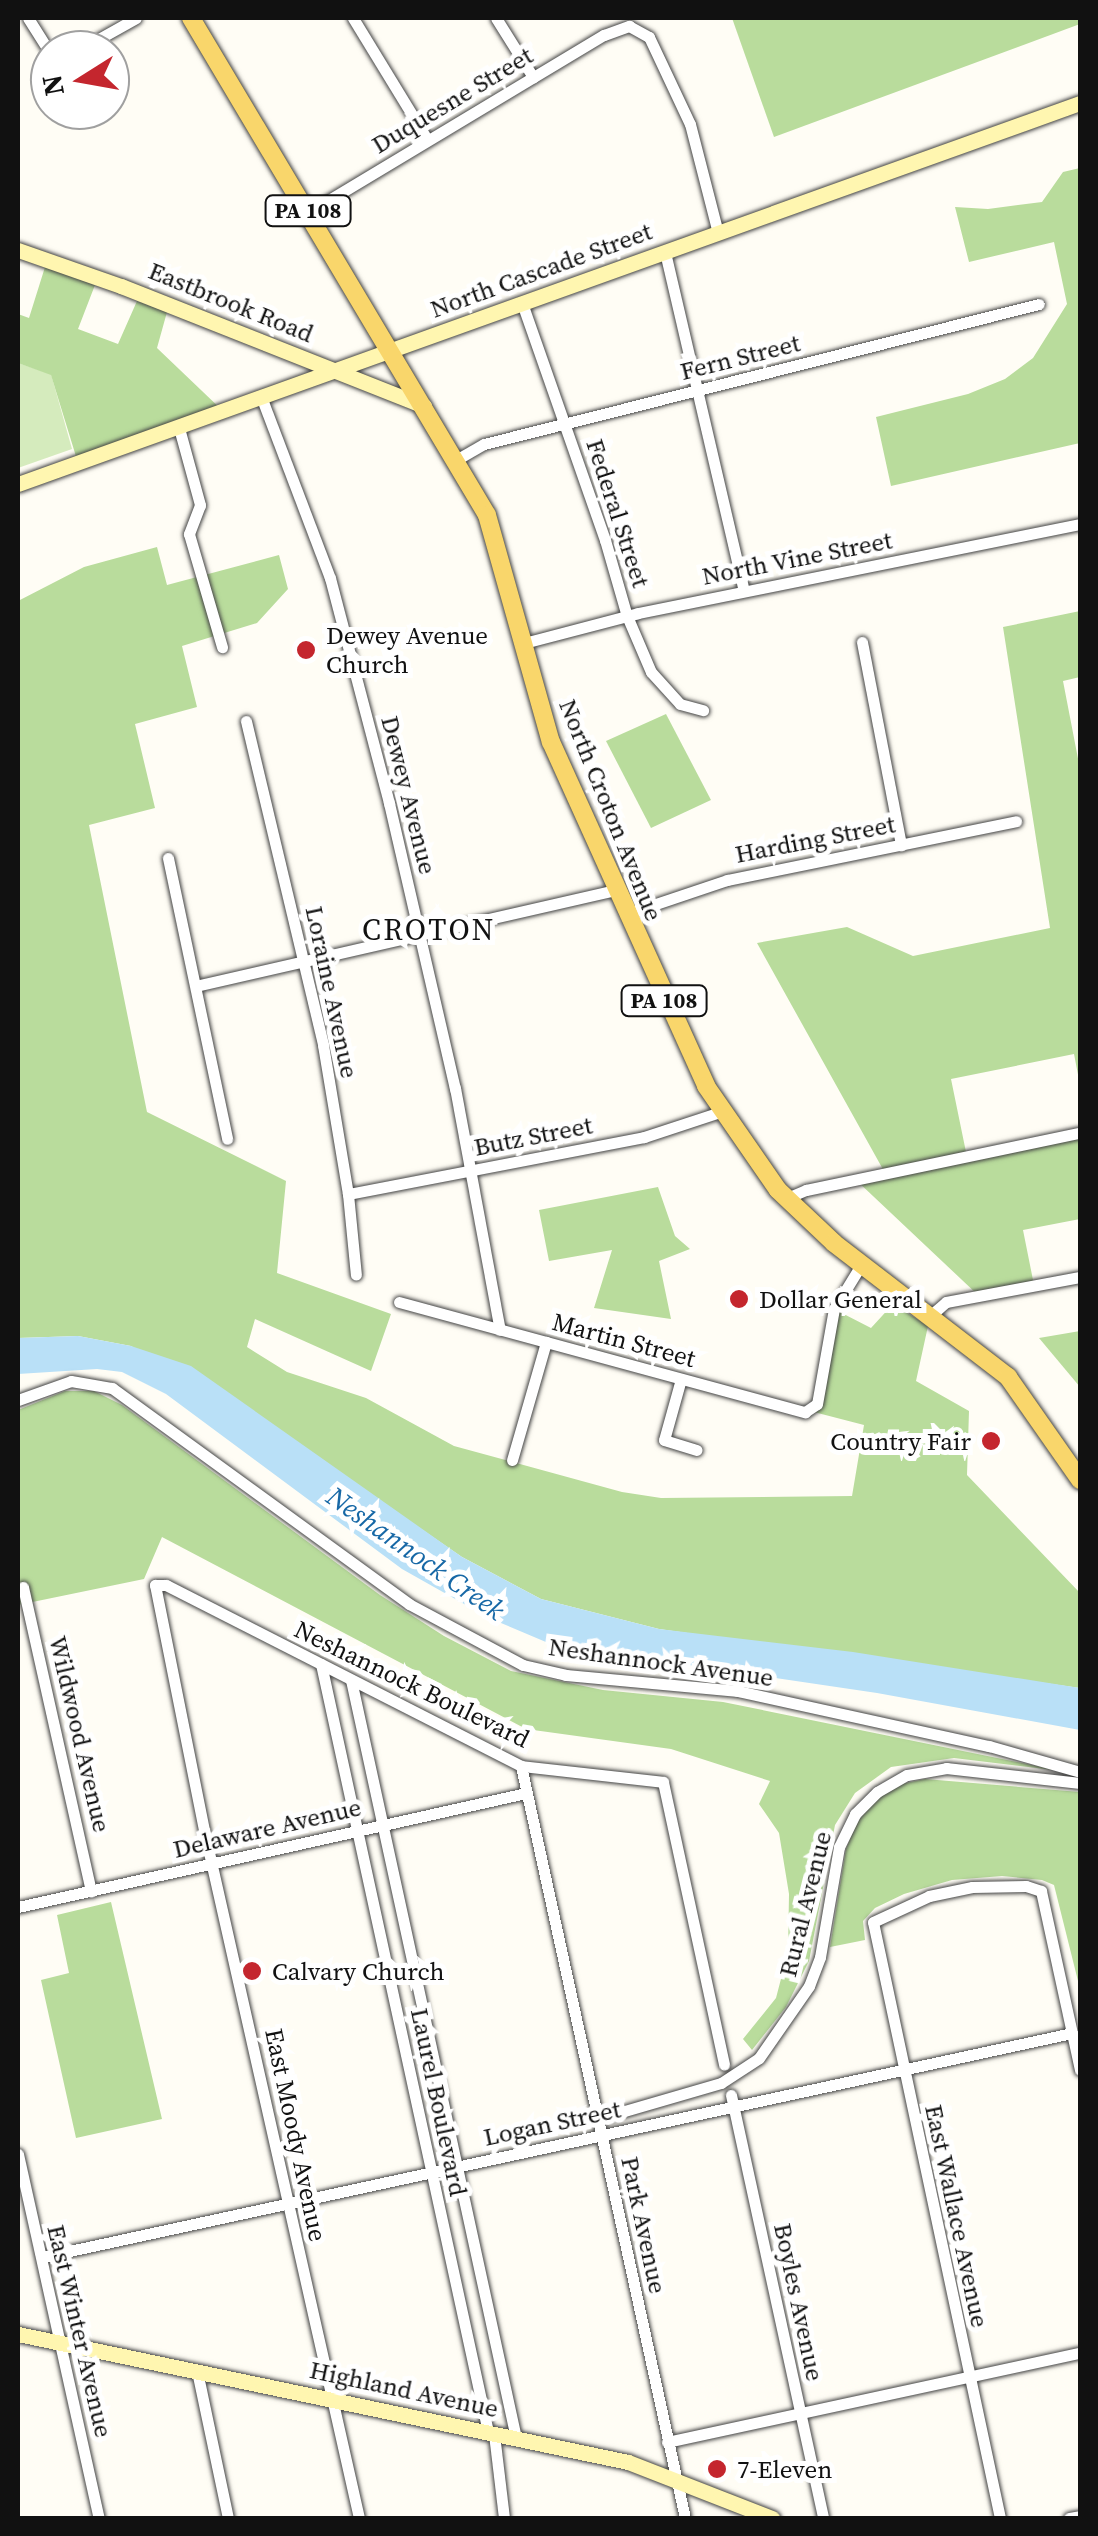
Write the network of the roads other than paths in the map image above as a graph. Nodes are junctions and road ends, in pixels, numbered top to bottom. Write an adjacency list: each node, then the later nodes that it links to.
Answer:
1 (191, 18): 7 (main road, North Croton Avenue / PA 108)
2 (353, 18): 6 (street)
3 (496, 18): 4 (street)
4 (533, 77): 6 (street, Duquesne Street); 8 (street, Duquesne Street)
5 (1080, 103): 8 (main road, North Cascade Street)
6 (428, 140): 7 (street, Duquesne Street)
7 (309, 212): 13 (main road, North Croton Avenue / PA 108)
8 (718, 234): 10 (main road, North Cascade Street)
9 (18, 250): 14 (main road, Eastbrook Road)
10 (665, 252): 11 (main road, North Cascade Street); 15 (street)
11 (522, 303): 13 (main road, North Cascade Street); 18 (street, Federal Street)
12 (1039, 304): 15 (street, Fern Street)
13 (390, 350): 14 (main road, North Cascade Street); 17 (main road, North Croton Avenue / PA 108)
14 (336, 371): 16 (main road, North Cascade Street); 17 (main road, Eastbrook Road)
15 (697, 390): 18 (street, Fern Street); 23 (street)
16 (262, 399): 19 (main road, North Cascade Street); 35 (street, Dewey Avenue)
17 (424, 406): 20 (main road, North Croton Avenue / PA 108)
18 (565, 423): 20 (street, Fern Street); 24 (street, Federal Street)
19 (180, 428): 21 (main road, North Cascade Street); 27 (street)
20 (456, 460): 26 (main road, North Croton Avenue / PA 108)
21 (18, 484)
22 (1080, 524): 23 (street, North Vine Street)
23 (744, 591): 24 (street, North Vine Street)
24 (627, 616): 26 (street, North Vine Street); 28 (street, Federal Street)
25 (862, 642): 31 (street)
26 (524, 643): 33 (main road, North Croton Avenue / PA 108)
27 (222, 646)
28 (703, 710)
29 (246, 721): 36 (street, Loraine Avenue)
30 (1016, 822): 31 (street, Harding Street)
31 (901, 845): 34 (street, Harding Street)
32 (168, 858): 37 (street)
33 (616, 890): 34 (main road, North Croton Avenue / PA 108); 35 (street)
34 (626, 914): 38 (main road, North Croton Avenue / PA 108)
35 (422, 938): 36 (street); 41 (street, Dewey Avenue)
36 (304, 964): 37 (street); 42 (street, Loraine Avenue)
37 (196, 986): 40 (street)
38 (723, 1111): 41 (street, Butz Street); 43 (main road, North Croton Avenue / PA 108)
39 (1080, 1134): 43 (street)
40 (228, 1139)
41 (470, 1172): 42 (street, Butz Street); 49 (street, Dewey Avenue)
42 (348, 1194): 45 (street, Loraine Avenue)
43 (786, 1198): 44 (main road, North Croton Avenue / PA 108)
44 (860, 1264): 48 (main road, North Croton Avenue / PA 108); 51 (street, Martin Street)
45 (356, 1276)
46 (1080, 1277): 48 (street)
47 (399, 1302): 49 (street, Martin Street)
48 (930, 1316): 55 (main road, North Croton Avenue / PA 108)
49 (500, 1330): 50 (street, Martin Street)
50 (546, 1342): 51 (street, Martin Street); 54 (street)
51 (681, 1379): 53 (street)
52 (18, 1400): 61 (street, Neshannock Avenue)
53 (697, 1450)
54 (512, 1460)
55 (1080, 1480)
56 (155, 1585): 58 (street, Neshannock Boulevard); 66 (street, East Moody Avenue)
57 (24, 1587): 67 (street, Wildwood Avenue)
58 (321, 1664): 59 (street, Neshannock Boulevard); 65 (street, Laurel Boulevard)
59 (351, 1680): 60 (street, Neshannock Boulevard); 64 (street, Laurel Boulevard)
60 (521, 1766): 63 (street, Park Avenue); 70 (street, Neshannock Boulevard)
61 (1080, 1772)
62 (1080, 1783): 74 (street, Rural Avenue)
63 (526, 1793): 64 (street, Delaware Avenue); 74 (street, Park Avenue)
64 (381, 1825): 65 (street, Delaware Avenue); 77 (street, Laurel Boulevard)
65 (357, 1830): 66 (street, Delaware Avenue); 78 (street, Laurel Boulevard)
66 (212, 1863): 67 (street, Delaware Avenue); 79 (street, East Moody Avenue)
67 (91, 1891): 68 (street, Delaware Avenue)
68 (18, 1907)
69 (1072, 2033): 71 (street, Logan Street); 71 (street, East Wallace Avenue); 72 (street)
70 (724, 2064)
71 (902, 2070): 73 (street, Logan Street); 85 (street, East Wallace Avenue)
72 (1080, 2070)
73 (732, 2102): 75 (street, Logan Street); 87 (street, Boyles Avenue)
74 (598, 2119): 75 (street, Park Avenue)
75 (601, 2136): 77 (street, Logan Street); 90 (street, Park Avenue)
76 (18, 2154): 80 (street, East Winter Avenue)
77 (456, 2167): 78 (street, Logan Street); 89 (street, Laurel Boulevard)
78 (432, 2172): 79 (street, Logan Street); 88 (street, Laurel Boulevard)
79 (288, 2204): 80 (street, Logan Street); 86 (street, East Moody Avenue)
80 (42, 2257): 82 (street, East Winter Avenue)
81 (18, 2334): 82 (main road, Highland Avenue)
82 (60, 2343): 84 (main road, Highland Avenue); 93 (street, East Winter Avenue)
83 (1080, 2352): 85 (street)
84 (197, 2371): 86 (main road, Highland Avenue); 94 (street)
85 (969, 2376): 87 (street); 100 (street, East Wallace Avenue)
86 (332, 2400): 88 (main road, Highland Avenue); 95 (street, East Moody Avenue)
87 (800, 2414): 90 (street); 99 (street, Boyles Avenue)
88 (490, 2433): 89 (main road, Highland Avenue); 96 (street, Laurel Boulevard)
89 (516, 2438): 91 (main road, Highland Avenue)
90 (667, 2442): 91 (street, Park Avenue)
91 (676, 2478): 97 (street, Park Avenue); 98 (main road, Highland Avenue)
92 (1080, 2516): 101 (street)
93 (99, 2518)
94 (228, 2518)
95 (359, 2518)
96 (504, 2518)
97 (685, 2518)
98 (772, 2518)
99 (822, 2518)
100 (1000, 2518)
101 (1069, 2518)

